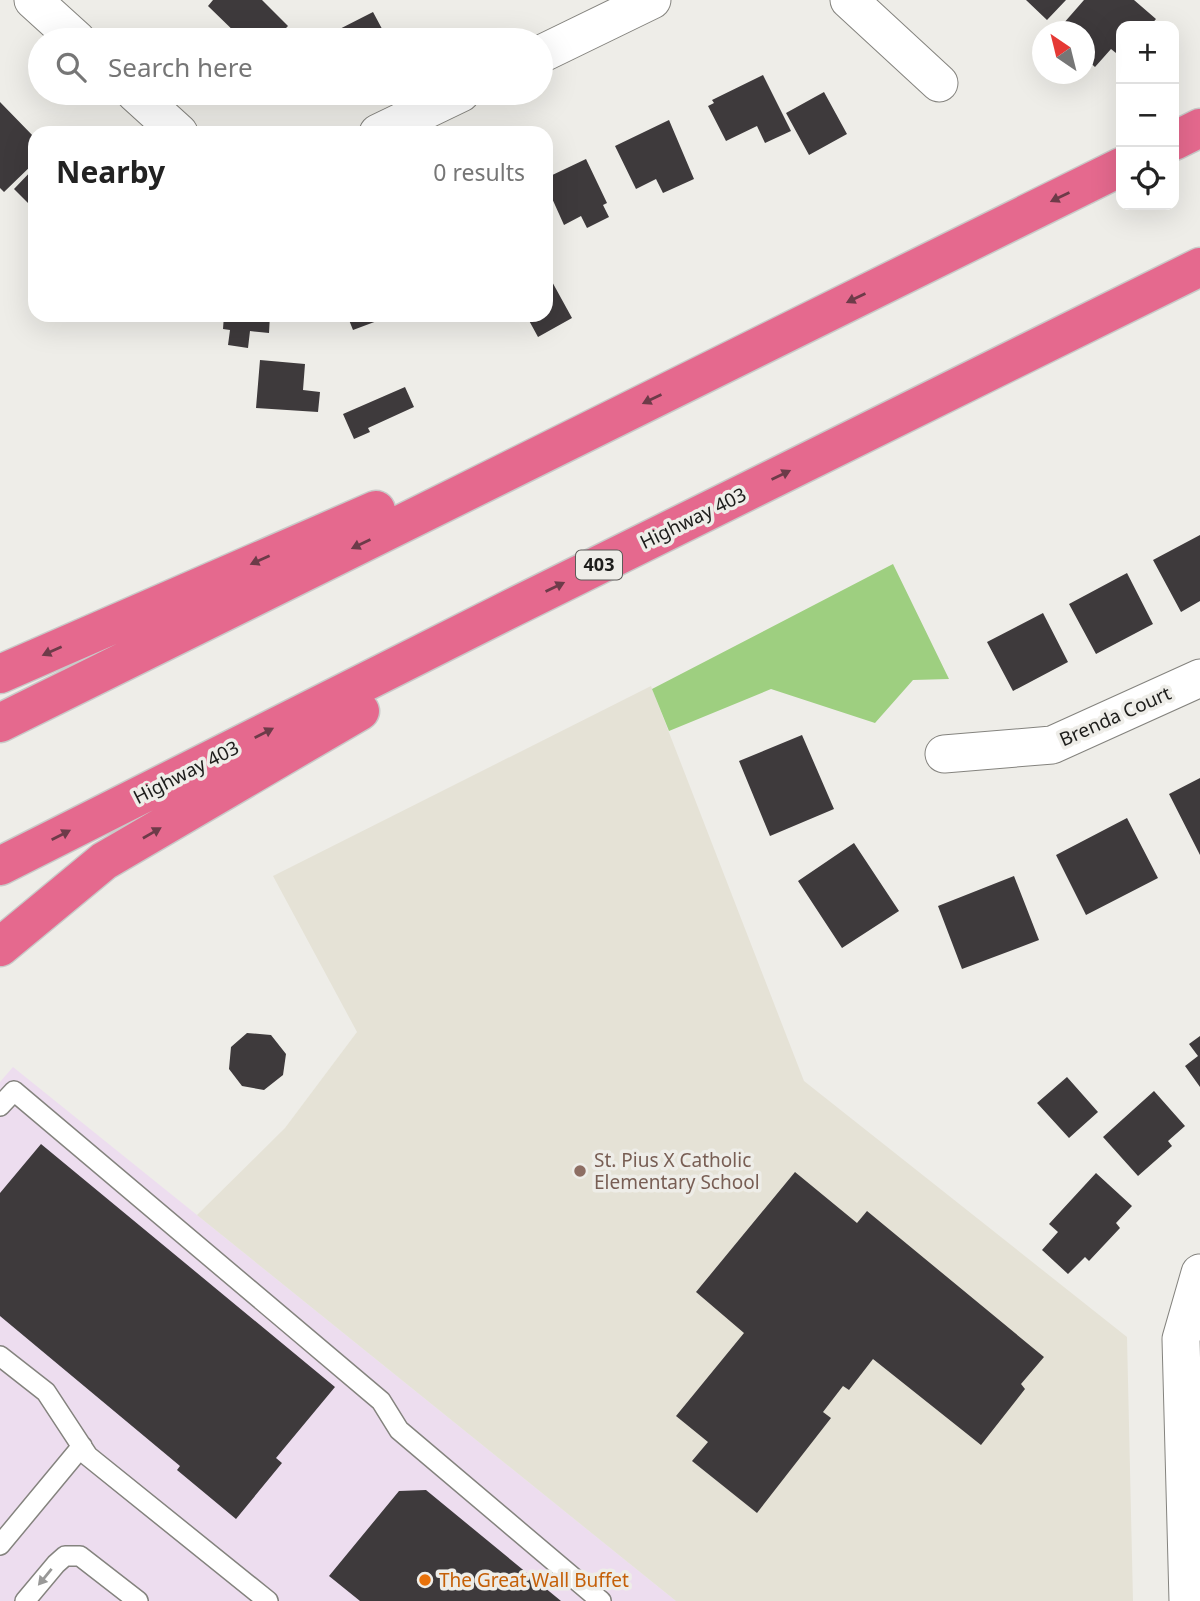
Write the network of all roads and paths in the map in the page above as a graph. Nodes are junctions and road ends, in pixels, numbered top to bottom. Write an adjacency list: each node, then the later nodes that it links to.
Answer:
1 (33, 0): 4 (street)
2 (652, 0): 5 (street)
3 (849, 0): 6 (street)
4 (64, 28)
5 (553, 48)
6 (939, 83)
7 (148, 105): 9 (street)
8 (436, 105): 10 (street)
9 (171, 126)
10 (393, 126)
11 (1200, 128): 12 (highway)
12 (1179, 138)
13 (1116, 169): 15 (highway, one-way to 15)
14 (1200, 267): 16 (highway, Highway 403 / 403, one-way to 14)
15 (597, 427): 17 (highway, one-way to 17); 19 (highway, one-way to 19)
16 (512, 608): 21 (highway, Highway 403 / 403, one-way to 16); 22 (highway, one-way to 16)
17 (0, 674)
18 (1200, 678): 20 (street, Brenda Court)
19 (0, 723)
20 (944, 754)
21 (0, 866)
22 (0, 947)
23 (0, 1106): 31 (lane)
24 (1200, 1273): 32 (street)
25 (0, 1356): 26 (lane)
26 (82, 1446): 27 (lane); 30 (lane)
27 (0, 1545)
28 (26, 1601): 29 (lane, one-way to 28)
29 (138, 1601)
30 (268, 1601)
31 (601, 1601)
32 (1188, 1601)

